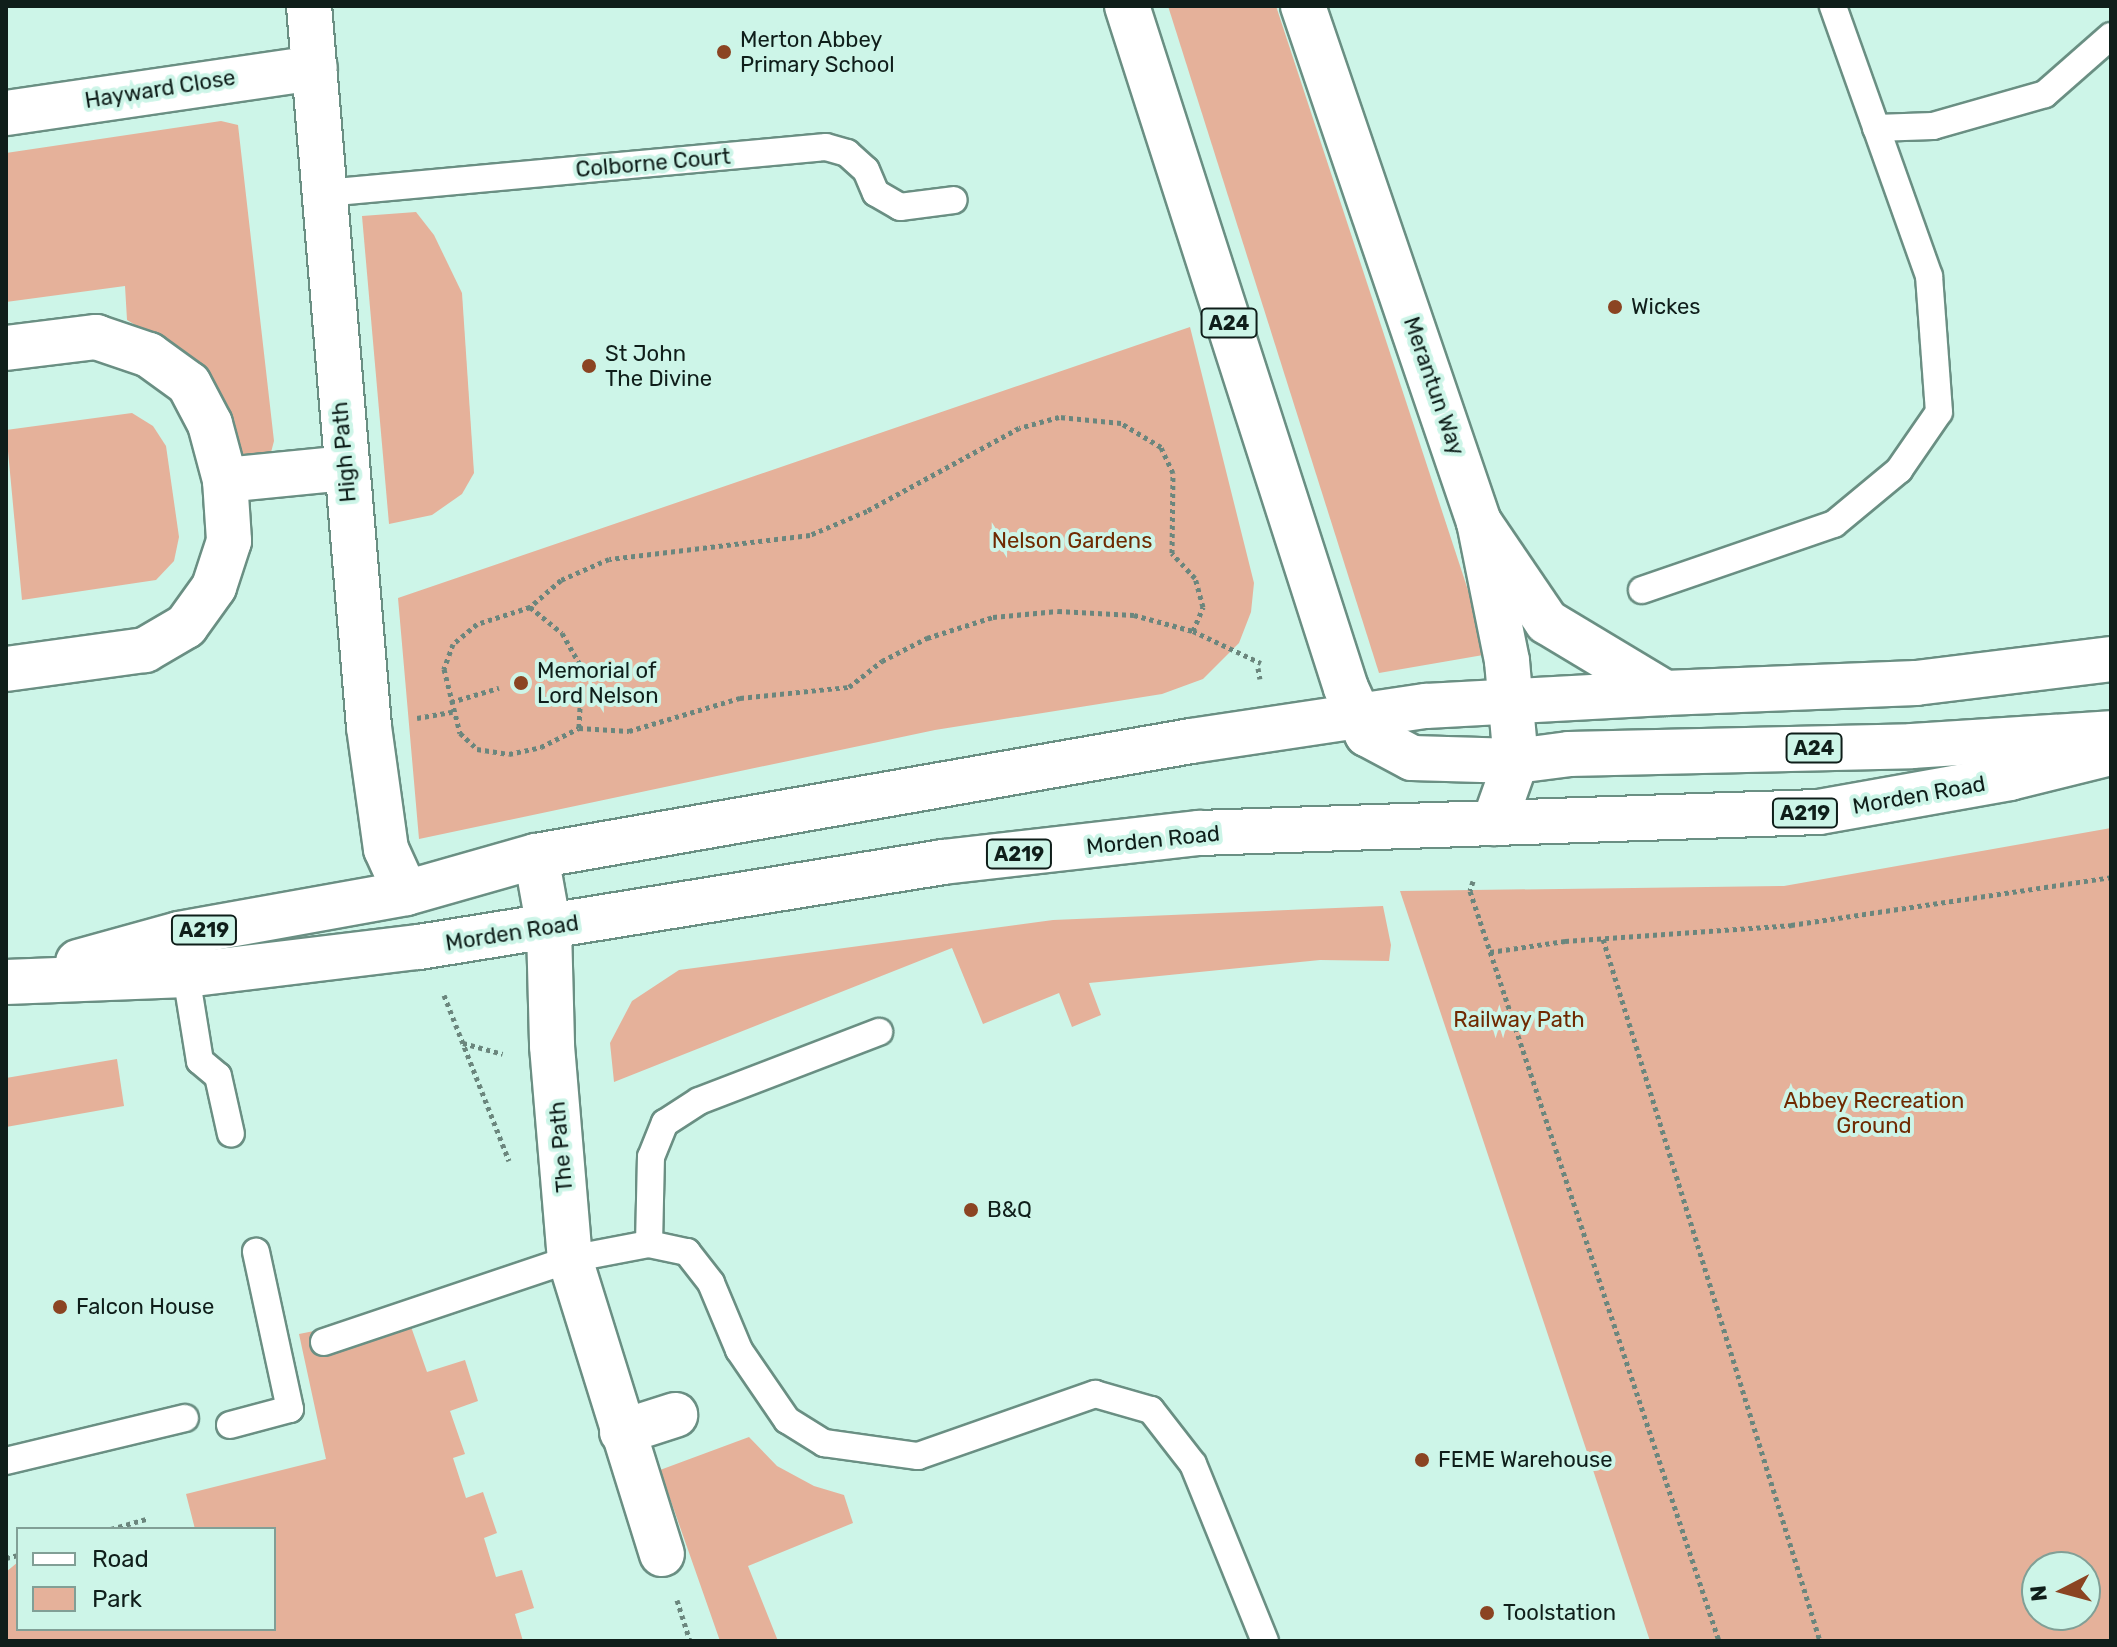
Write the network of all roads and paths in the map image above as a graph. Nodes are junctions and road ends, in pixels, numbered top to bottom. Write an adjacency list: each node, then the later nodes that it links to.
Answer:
1 (309, 6): 6 (main road, High Path)
2 (1127, 6): 25 (main road, Morden Road / A24)
3 (1303, 6): 14 (main road, Merantun Way)
4 (1833, 6): 8 (lane)
5 (2111, 36): 8 (lane)
6 (315, 68): 7 (main road, Hayward Close); 9 (main road, High Path)
7 (6, 113)
8 (1876, 128): 15 (lane)
9 (325, 193): 10 (lane, Colborne Court); 12 (main road, High Path)
10 (954, 200)
11 (6, 348): 13 (main road)
12 (345, 468): 13 (main road); 34 (main road, High Path)
13 (225, 480): 20 (main road)
14 (1479, 522): 22 (main road, Merantun Way); 23 (main road)
15 (1642, 590)
16 (530, 607): 17 (path); 24 (path); 26 (path)
17 (1193, 631): 19 (path); 26 (path)
18 (2111, 659): 22 (main road, Morden Road)
19 (1261, 663)
20 (6, 669)
21 (499, 688): 24 (path)
22 (1665, 693): 23 (main road, Morden Road / A219)
23 (1513, 700): 25 (main road, Morden Road / A219); 29 (main road)
24 (451, 702): 26 (path)
25 (1355, 716): 29 (main road, Morden Road / A24); 31 (main road, Morden Road / A219)
26 (579, 728)
27 (2111, 733): 29 (main road, Morden Road / A24)
28 (2111, 753): 30 (main road, Morden Road / A219)
29 (1516, 761): 30 (main road)
30 (1494, 823): 35 (main road, Morden Road / A219)
31 (536, 856): 34 (main road, Morden Road / A219); 35 (main road, The Path)
32 (2111, 877): 36 (path)
33 (1473, 881): 37 (path)
34 (406, 893): 39 (main road, Morden Road / A219)
35 (549, 928): 38 (main road, Morden Road / A219); 46 (main road, The Path)
36 (1603, 939): 37 (path); 58 (path)
37 (1490, 952): 57 (path)
38 (186, 975): 39 (main road, Morden Road / A219); 43 (lane)
39 (6, 982)
40 (439, 986): 42 (path)
41 (879, 1032): 44 (lane)
42 (463, 1042)
43 (231, 1134)
44 (649, 1244): 46 (lane); 56 (lane)
45 (256, 1252): 50 (lane)
46 (570, 1259): 47 (lane); 51 (main road, The Path)
47 (324, 1342)
48 (675, 1415): 51 (main road)
49 (185, 1418): 52 (lane)
50 (230, 1425)
51 (622, 1432): 55 (main road, The Path)
52 (6, 1461)
53 (147, 1519): 54 (path)
54 (118, 1527)
55 (662, 1554)
56 (1265, 1641)
57 (1719, 1641)
58 (1820, 1641)

